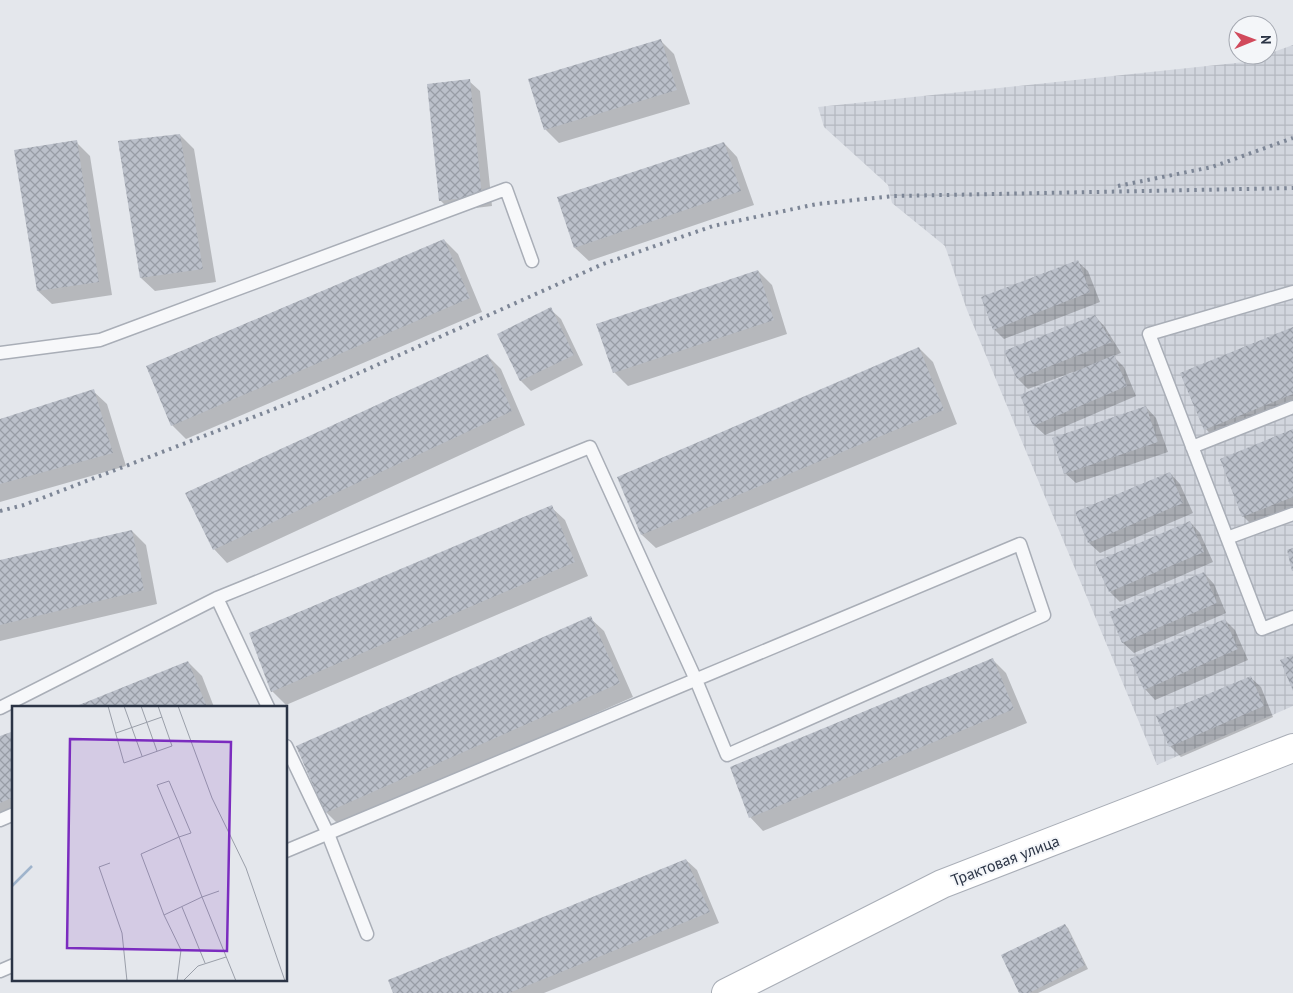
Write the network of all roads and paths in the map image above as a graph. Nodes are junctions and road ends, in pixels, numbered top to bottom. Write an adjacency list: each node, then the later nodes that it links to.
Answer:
1 (532, 261): 3 (lane)
2 (1293, 292): 5 (lane)
3 (0, 353)
4 (1293, 406): 5 (lane)
5 (1192, 447): 7 (lane)
6 (1293, 514): 7 (lane)
7 (1227, 538): 9 (lane)
8 (216, 598): 10 (lane); 11 (lane); 12 (lane)
9 (1293, 617)
10 (696, 680): 10 (lane); 17 (lane)
11 (268, 706)
12 (0, 708)
13 (1293, 748): 22 (main road, Трактовая улица)
14 (288, 750): 17 (lane)
15 (12, 815): 16 (lane)
16 (0, 820)
17 (328, 834): 18 (lane); 19 (lane)
18 (288, 850)
19 (367, 934)
20 (12, 966): 21 (lane)
21 (0, 971)
22 (726, 993)

